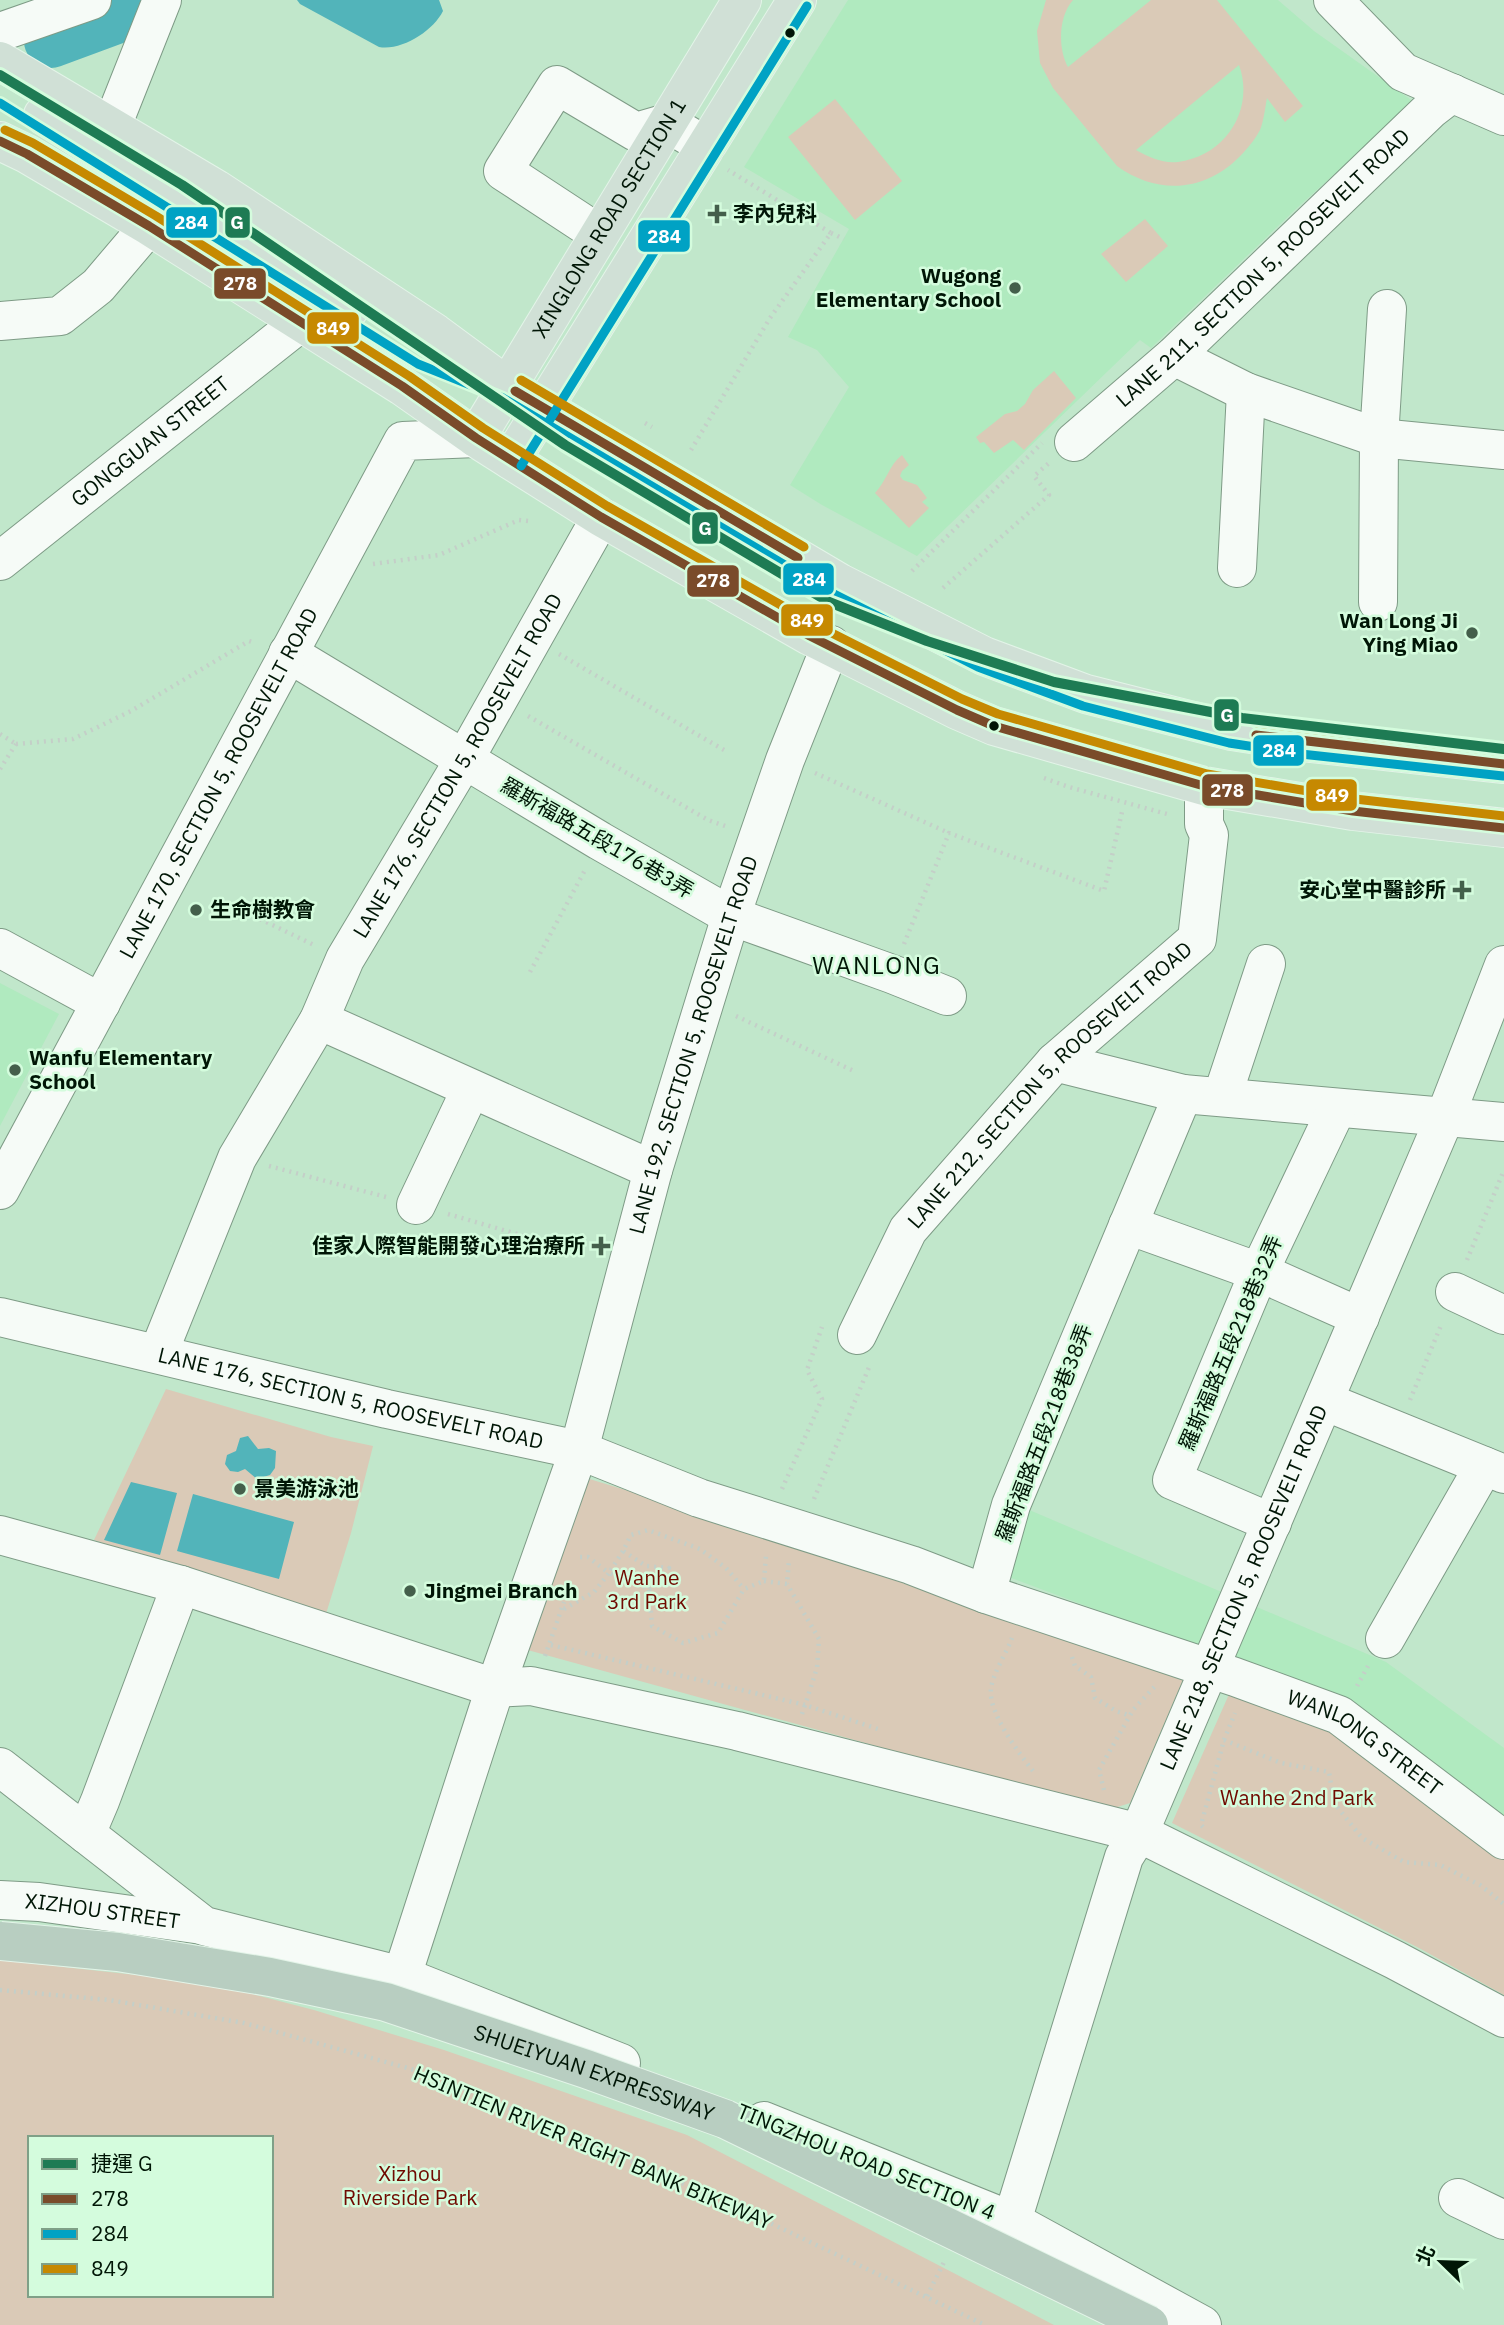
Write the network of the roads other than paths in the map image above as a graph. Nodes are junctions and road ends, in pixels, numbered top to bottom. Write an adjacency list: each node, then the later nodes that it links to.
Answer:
1 (92, 0): 6 (street)
2 (162, 0): 12 (street)
3 (742, 0): 11 (main road, XINGLONG ROAD SECTION 1)
4 (797, 0): 14 (main road, XINGLONG ROAD SECTION 1)
5 (1333, 0): 9 (street)
6 (0, 32)
7 (0, 61): 12 (main road)
8 (0, 89): 21 (main road)
9 (1452, 93): 10 (street); 20 (street, LANE 211, SECTION 5, ROOSEVELT ROAD)
10 (1504, 116)
11 (667, 123): 14 (street); 16 (main road, XINGLONG ROAD SECTION 1); 16 (street)
12 (112, 126): 21 (main road)
13 (0, 141): 15 (main road)
14 (714, 156): 23 (main road, XINGLONG ROAD SECTION 1)
15 (149, 226): 18 (street); 19 (main road)
16 (599, 234): 21 (main road, XINGLONG ROAD SECTION 1)
17 (1387, 309): 25 (street)
18 (0, 321)
19 (301, 322): 24 (main road); 30 (street, GONGGUAN STREET)
20 (1174, 355): 22 (street); 26 (street, LANE 211, SECTION 5, ROOSEVELT ROAD)
21 (508, 387): 23 (main road); 24 (main road, XINGLONG ROAD SECTION 1)
22 (1246, 392): 25 (street); 31 (street)
23 (544, 407): 28 (main road, XINGLONG ROAD SECTION 1); 36 (main road)
24 (476, 438): 28 (main road); 34 (street, LANE 170, SECTION 5, ROOSEVELT ROAD)
25 (1379, 438): 27 (street); 32 (street)
26 (1074, 442)
27 (1504, 450)
28 (512, 460): 29 (main road)
29 (601, 517): 33 (main road); 35 (street, LANE 176, SECTION 5, ROOSEVELT ROAD)
30 (0, 561)
31 (1237, 568)
32 (1378, 602)
33 (831, 645): 37 (main road); 39 (street, LANE 192, SECTION 5, ROOSEVELT ROAD)
34 (288, 653): 35 (street, 羅斯福路五段176巷3弄); 44 (street, LANE 170, SECTION 5, ROOSEVELT ROAD)
35 (464, 760): 39 (street, 羅斯福路五段176巷3弄); 45 (street, LANE 176, SECTION 5, ROOSEVELT ROAD)
36 (1504, 764)
37 (1204, 786): 38 (main road); 46 (street, LANE 212, SECTION 5, ROOSEVELT ROAD)
38 (1504, 828)
39 (731, 916): 43 (street, 羅斯福路五段176巷3弄); 53 (street, LANE 192, SECTION 5, ROOSEVELT ROAD)
40 (0, 948): 44 (street)
41 (1266, 964): 49 (street)
42 (1504, 965): 51 (street, LANE 218, SECTION 5, ROOSEVELT ROAD)
43 (947, 996)
44 (101, 1003): 54 (street, LANE 170, SECTION 5, ROOSEVELT ROAD)
45 (319, 1020): 47 (street); 63 (street, LANE 176, SECTION 5, ROOSEVELT ROAD)
46 (1055, 1062): 48 (street); 62 (street, LANE 212, SECTION 5, ROOSEVELT ROAD)
47 (471, 1089): 53 (street); 55 (street)
48 (1184, 1094): 49 (street); 56 (street, 羅斯福路五段218巷38弄)
49 (1222, 1097): 50 (street)
50 (1337, 1108): 51 (street); 57 (street, 羅斯福路五段218巷32弄)
51 (1445, 1117): 52 (street); 61 (street, LANE 218, SECTION 5, ROOSEVELT ROAD)
52 (1504, 1122)
53 (653, 1170): 65 (street, LANE 192, SECTION 5, ROOSEVELT ROAD)
54 (0, 1190)
55 (416, 1205)
56 (1128, 1225): 57 (street); 70 (street, 羅斯福路五段218巷38弄)
57 (1259, 1272): 61 (street); 67 (street, 羅斯福路五段218巷32弄)
58 (1455, 1292): 59 (street)
59 (1504, 1315)
60 (0, 1317): 63 (street)
61 (1360, 1317): 64 (street, LANE 218, SECTION 5, ROOSEVELT ROAD)
62 (841, 1326)
63 (158, 1354): 65 (street, LANE 176, SECTION 5, ROOSEVELT ROAD)
64 (1324, 1401): 66 (street); 67 (street, LANE 218, SECTION 5, ROOSEVELT ROAD)
65 (579, 1450): 70 (street); 73 (street, LANE 192, SECTION 5, ROOSEVELT ROAD)
66 (1494, 1470): 71 (street)
67 (1272, 1523): 72 (street, LANE 218, SECTION 5, ROOSEVELT ROAD)
68 (2, 1541): 69 (street)
69 (181, 1585): 73 (street); 76 (street)
70 (986, 1594): 72 (street)
71 (1385, 1639)
72 (1209, 1670): 75 (street, LANE 218, SECTION 5, ROOSEVELT ROAD); 77 (street, WANLONG STREET)
73 (513, 1687): 75 (street); 81 (street, LANE 192, SECTION 5, ROOSEVELT ROAD)
74 (0, 1767): 76 (street, TINGZHOU ROAD SECTION 4)
75 (1139, 1833): 82 (street); 85 (street, LANE 218, SECTION 5, ROOSEVELT ROAD)
76 (86, 1834): 79 (street, TINGZHOU ROAD SECTION 4)
77 (1504, 1840)
78 (0, 1900): 79 (street, XIZHOU STREET)
79 (204, 1926): 81 (street, TINGZHOU ROAD SECTION 4)
80 (0, 1942): 86 (highway, SHUEIYUAN EXPRESSWAY, bridge); 87 (highway, SHUEIYUAN EXPRESSWAY, bridge)
81 (402, 1976): 85 (street, TINGZHOU ROAD SECTION 4)
82 (1504, 2018)
83 (1458, 2198): 84 (street)
84 (1504, 2220)
85 (1012, 2221): 88 (street, TINGZHOU ROAD SECTION 4)
86 (1137, 2325)
87 (1149, 2325)
88 (1202, 2325)

